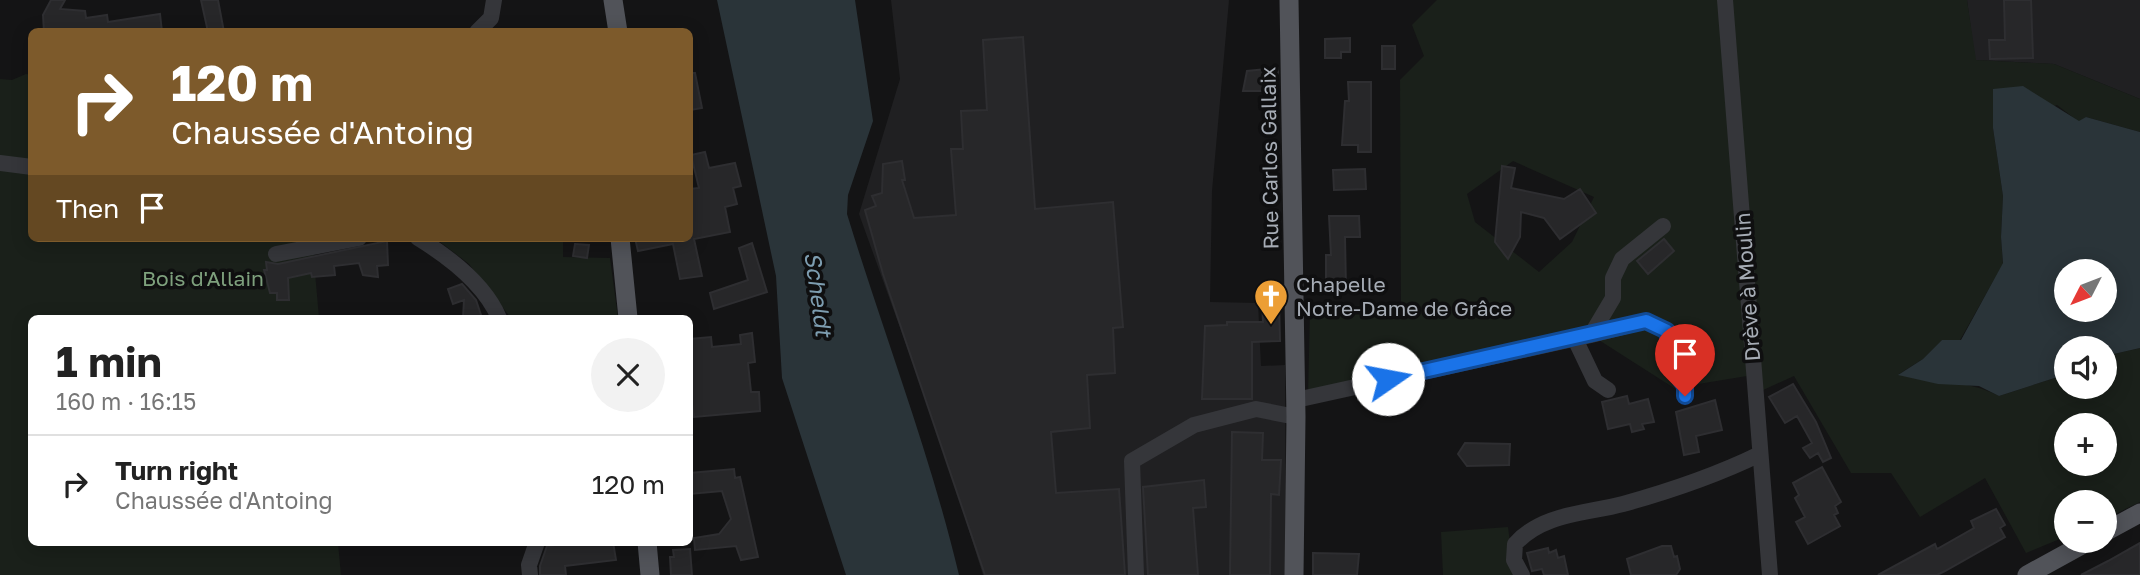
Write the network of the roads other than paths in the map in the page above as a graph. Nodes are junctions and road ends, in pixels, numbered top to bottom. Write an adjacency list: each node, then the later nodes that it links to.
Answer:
1 (494, 0): 5 (street)
2 (613, 0): 6 (main road)
3 (1289, 0): 19 (main road, Rue Carlos Gallaix)
4 (1725, 0): 20 (street, Drève à Moulin)
5 (481, 28)
6 (617, 28)
7 (0, 163): 8 (street)
8 (28, 166)
9 (1663, 226): 16 (street)
10 (338, 242): 13 (street)
11 (424, 242): 14 (street)
12 (620, 242): 15 (main road)
13 (276, 254)
14 (498, 315)
15 (628, 315)
16 (1583, 337): 17 (street); 18 (street); 19 (street)
17 (1608, 390)
18 (1685, 396)
19 (1296, 408): 28 (street); 29 (main road, Rue Carlos Gallaix)
20 (1760, 454): 30 (street); 31 (street, Drève à Moulin)
21 (2140, 513): 22 (main road)
22 (2117, 525)
23 (536, 546): 26 (street)
24 (647, 546): 27 (main road)
25 (2067, 553): 32 (main road)
26 (530, 575)
27 (650, 575)
28 (1136, 575)
29 (1294, 575)
30 (1522, 575)
31 (1770, 575)
32 (2027, 575)

